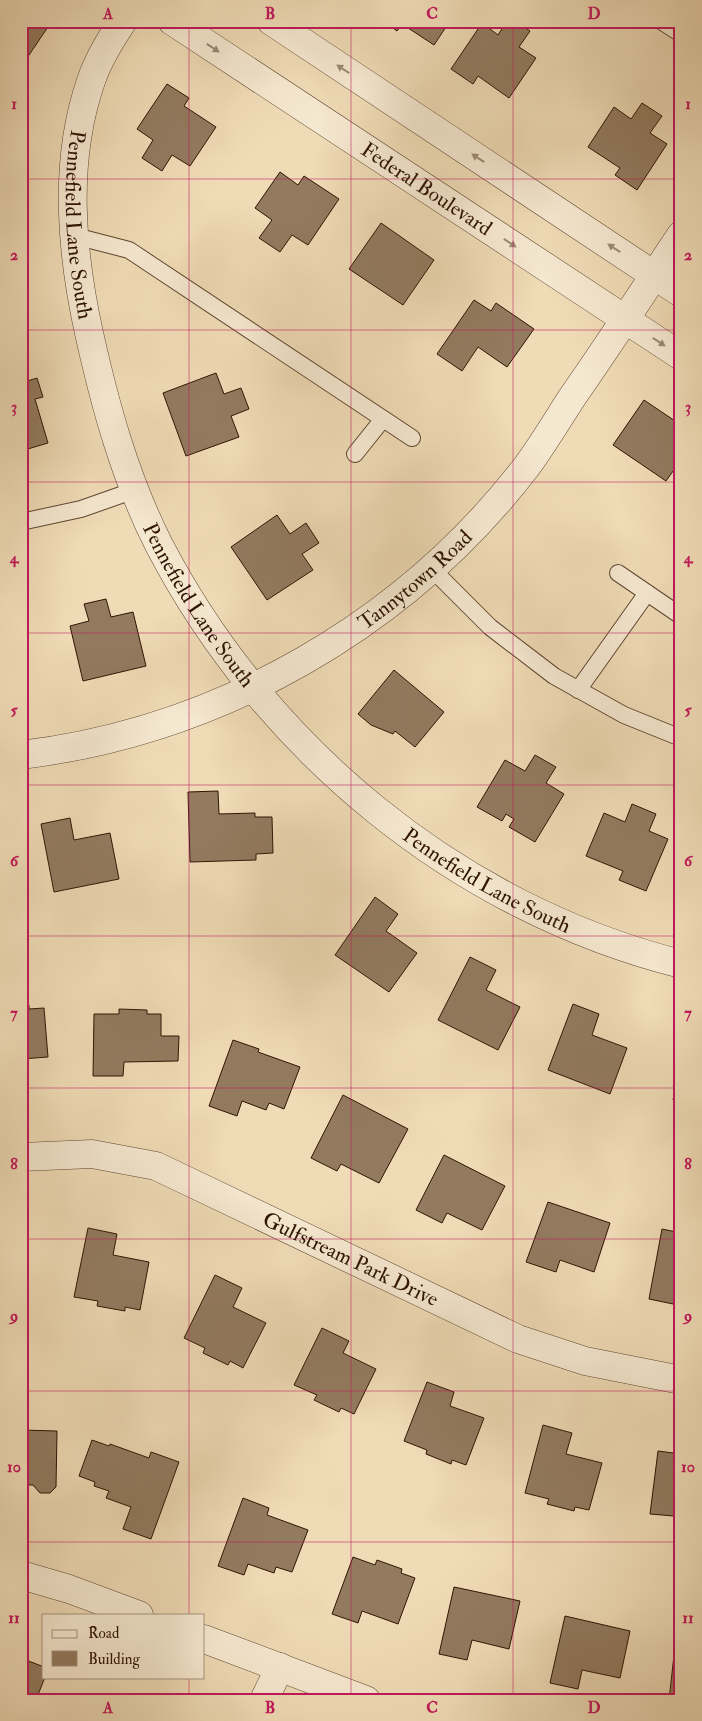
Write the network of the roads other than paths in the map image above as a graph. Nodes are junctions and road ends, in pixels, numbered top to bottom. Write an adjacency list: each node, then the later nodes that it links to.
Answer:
1 (122, 21): 6 (street, Pennefield Lane South)
2 (172, 21): 10 (street, Federal Boulevard, one-way to 10)
3 (271, 21): 8 (street, one-way to 3)
4 (661, 21): 5 (lane)
5 (681, 34)
6 (75, 236): 12 (lane); 15 (street, Pennefield Lane South)
7 (681, 236): 8 (street, Tannytown Road)
8 (654, 275): 9 (street); 10 (street, Tannytown Road)
9 (681, 293)
10 (625, 320): 11 (street, Federal Boulevard, one-way to 11); 17 (street, Tannytown Road)
11 (681, 356)
12 (383, 419): 13 (lane); 14 (lane)
13 (412, 438)
14 (355, 454)
15 (135, 490): 16 (lane); 21 (street, Pennefield Lane South)
16 (21, 522)
17 (431, 568): 21 (street, Tannytown Road); 22 (lane)
18 (618, 573): 19 (lane)
19 (647, 593): 20 (lane); 22 (lane)
20 (678, 614)
21 (254, 689): 24 (street, Tannytown Road); 25 (street, Pennefield Lane South)
22 (578, 690): 23 (lane)
23 (681, 738)
24 (21, 755)
25 (681, 964)
26 (21, 1157): 27 (street, Gulfstream Park Drive)
27 (681, 1380)
28 (21, 1575): 29 (street)
29 (136, 1614)
30 (205, 1639): 31 (street)
31 (280, 1667): 32 (street); 33 (street)
32 (264, 1700)
33 (366, 1700)

